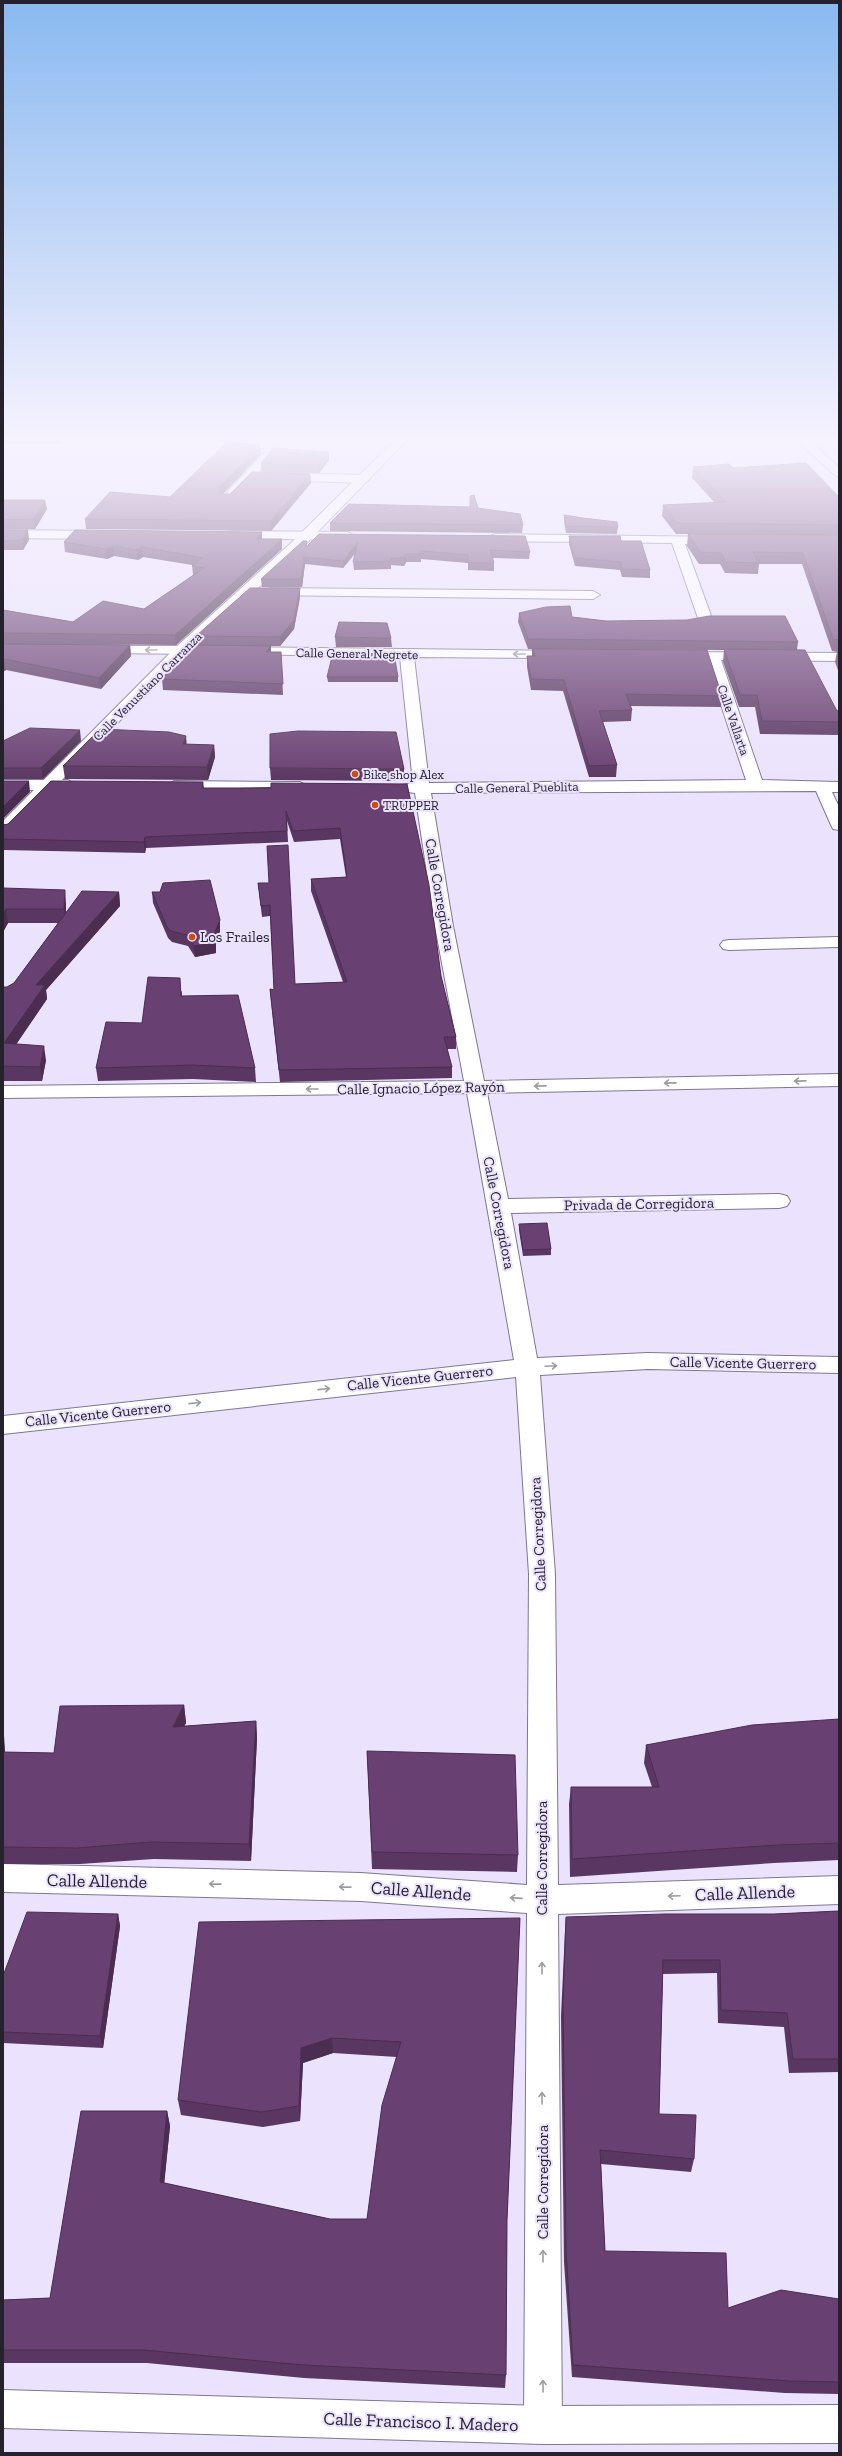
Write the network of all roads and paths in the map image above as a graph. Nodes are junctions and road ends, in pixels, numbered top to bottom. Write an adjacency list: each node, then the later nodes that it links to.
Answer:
1 (283, 555): 3 (street, Calle Venustiano Carranza)
2 (682, 555): 5 (street)
3 (245, 592): 4 (street); 7 (street, Calle Venustiano Carranza)
4 (593, 595)
5 (706, 621)
6 (88, 650): 7 (street, Calle General Negrete, one-way to 6)
7 (181, 650): 8 (street, Calle General Negrete); 14 (street, Calle Venustiano Carranza)
8 (407, 654): 9 (street, Calle General Negrete, one-way to 8); 22 (street, Calle Corregidora)
9 (579, 654)
10 (665, 655): 11 (street)
11 (712, 655): 12 (street); 16 (street, Calle Vallarta)
12 (839, 657)
13 (3, 785): 14 (street)
14 (48, 785): 15 (street); 24 (street, Calle Venustiano Carranza)
15 (80, 785)
16 (756, 785): 19 (street, Calle General Pueblita); 22 (street, Calle General Pueblita)
17 (160, 786): 18 (street)
18 (318, 787)
19 (822, 787): 20 (street, Calle General Pueblita); 23 (street)
20 (839, 787)
21 (390, 788): 22 (street, Calle General Pueblita)
22 (422, 788): 28 (street, Calle Corregidora)
23 (839, 825)
24 (3, 830)
25 (839, 942): 26 (street)
26 (729, 945)
27 (839, 1080): 28 (street, Calle Ignacio López Rayón, one-way to 28)
28 (474, 1087): 29 (street, Calle Ignacio López Rayón, one-way to 29); 31 (street, Calle Corregidora)
29 (3, 1092)
30 (780, 1201): 31 (street, Privada de Corregidora)
31 (499, 1206): 33 (street, Calle Corregidora)
32 (839, 1365): 33 (street, Calle Vicente Guerrero, one-way to 32)
33 (527, 1367): 34 (street, Calle Vicente Guerrero, one-way to 33); 37 (street, Calle Corregidora)
34 (3, 1424)
35 (3, 1878): 37 (street, Calle Allende, one-way to 35)
36 (839, 1890): 37 (street, Calle Allende, one-way to 37)
37 (542, 1900): 40 (street, Calle Corregidora, one-way to 37)
38 (3, 2409): 40 (street, Calle Francisco I. Madero)
39 (839, 2424): 40 (street, Calle Francisco I. Madero)
40 (543, 2425)

